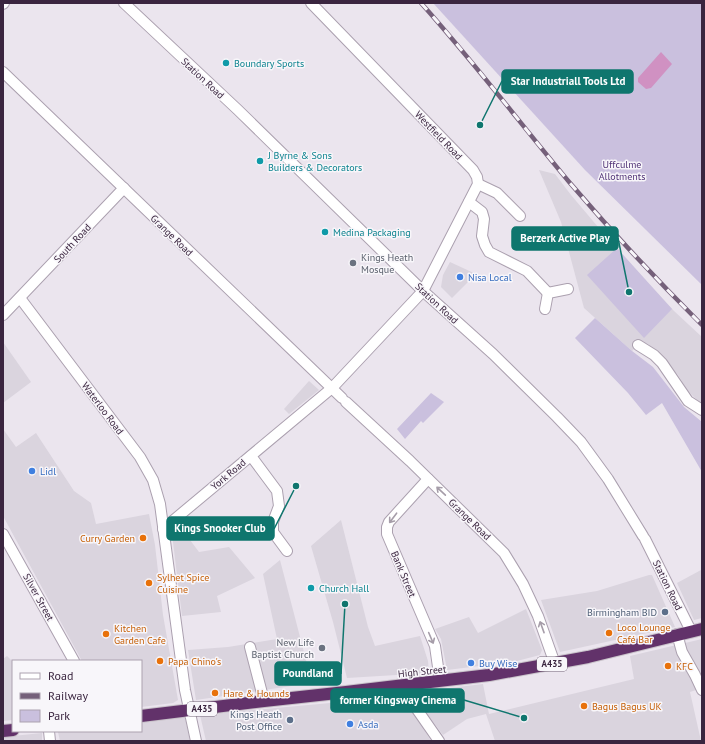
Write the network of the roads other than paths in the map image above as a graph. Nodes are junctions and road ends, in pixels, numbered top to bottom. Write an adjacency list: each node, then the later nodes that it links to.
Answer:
1 (124, 3): 9 (street, Station Road)
2 (311, 3): 4 (street, Westfield Road)
3 (3, 72): 5 (street, Grange Road)
4 (478, 184): 6 (street); 7 (street)
5 (124, 188): 11 (street, South Road); 15 (street, Grange Road)
6 (468, 202): 9 (street); 10 (street)
7 (520, 216)
8 (568, 289): 10 (street)
9 (423, 291): 15 (street, York Road); 22 (street, Station Road)
10 (548, 293): 12 (street)
11 (20, 298): 13 (street, South Road); 19 (street, Waterloo Road)
12 (545, 309)
13 (3, 316)
14 (638, 345): 16 (street)
15 (332, 388): 17 (street, York Road); 18 (street, Grange Road)
16 (702, 410)
17 (250, 456): 19 (street, York Road); 21 (street)
18 (428, 479): 26 (street, Grange Road, one-way to 18); 27 (street, Bank Street, one-way to 27)
19 (163, 529): 31 (street)
20 (3, 534): 25 (street, Silver Street)
21 (286, 551)
22 (696, 630): 23 (highway, High Street / A435)
23 (677, 634): 26 (highway, High Street / A435); 29 (street)
24 (250, 647): 30 (street)
25 (73, 660)
26 (555, 664): 27 (highway, High Street / A435)
27 (440, 681): 28 (highway, High Street / A435)
28 (400, 685): 30 (highway, High Street / A435); 34 (street)
29 (702, 690)
30 (264, 701): 31 (highway, High Street / A435)
31 (189, 710): 32 (highway, High Street / A435); 33 (street)
32 (142, 716)
33 (196, 741)
34 (439, 741)

